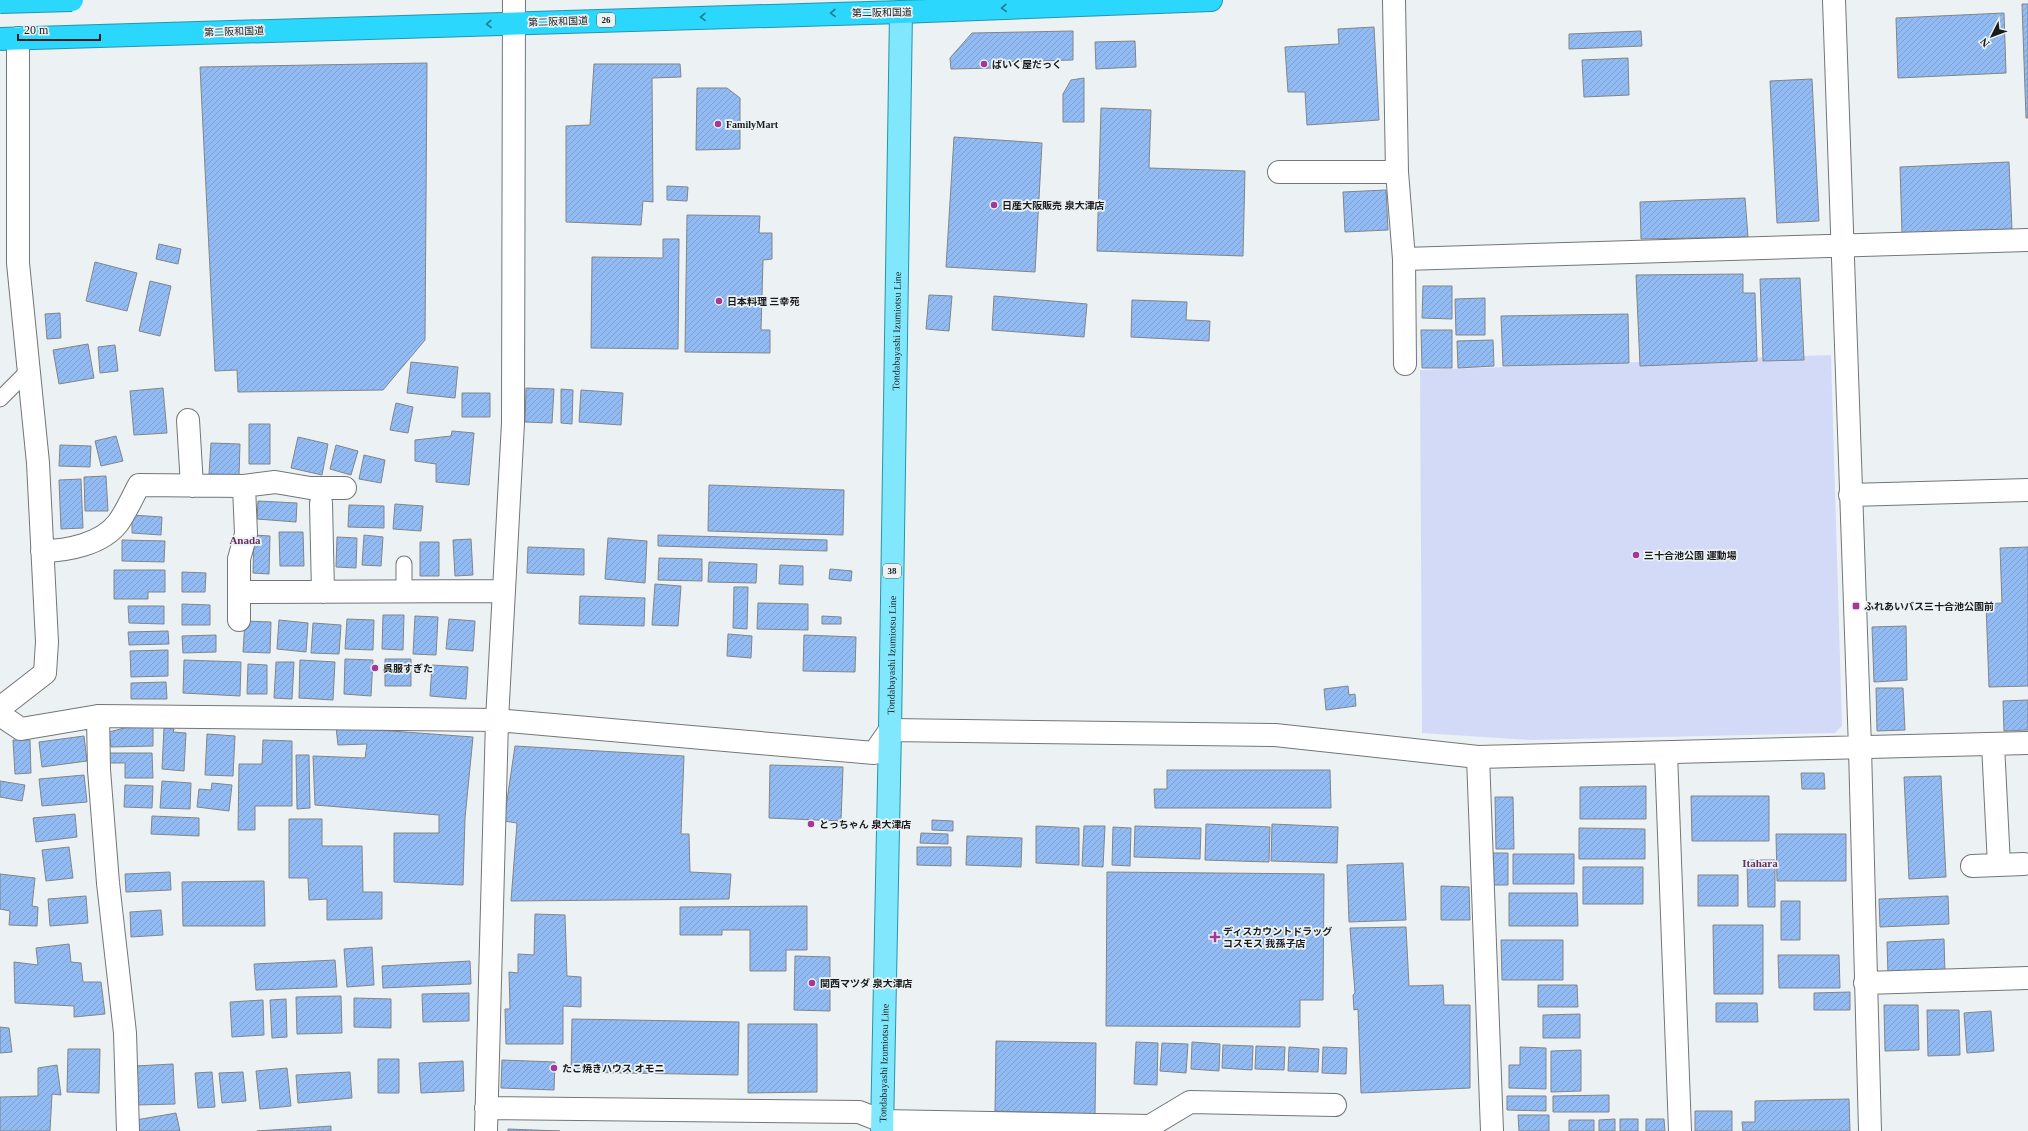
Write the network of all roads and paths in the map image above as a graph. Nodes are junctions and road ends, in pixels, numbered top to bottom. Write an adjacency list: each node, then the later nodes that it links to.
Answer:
1 (72, 0): 6 (highway, bridge)
2 (514, 0): 8 (street)
3 (1211, 0): 7 (highway, 第二阪和国道 / 26, one-way to 7)
4 (1394, 0): 11 (street)
5 (1834, 0): 13 (street)
6 (0, 2)
7 (900, 6): 8 (highway, 第二阪和国道 / 26, one-way to 8); 36 (main road, Tondabayashi Izumiotsu Line / 38)
8 (513, 23): 9 (highway, 第二阪和国道 / 26, one-way to 9); 28 (street)
9 (9, 38): 16 (street)
10 (1279, 172): 11 (street)
11 (1397, 172): 14 (street)
12 (2028, 240): 13 (street)
13 (1842, 247): 14 (street); 23 (street)
14 (1404, 259): 15 (street)
15 (1406, 364)
16 (29, 370): 17 (lane); 25 (street)
17 (0, 399)
18 (188, 420): 19 (street)
19 (192, 486): 20 (street); 25 (street)
20 (244, 486): 21 (street); 29 (street)
21 (345, 488)
22 (2028, 490): 23 (street)
23 (1850, 495): 39 (street)
24 (321, 503): 30 (street)
25 (42, 551): 32 (street)
26 (404, 564): 27 (lane)
27 (404, 591): 28 (street); 30 (street)
28 (504, 591): 35 (street)
29 (239, 592): 30 (street); 31 (street)
30 (323, 592)
31 (239, 620)
32 (0, 708)
33 (0, 715): 34 (street)
34 (98, 716): 35 (street); 50 (street)
35 (497, 720): 36 (street); 48 (street)
36 (890, 730): 41 (street); 49 (main road, Tondabayashi Izumiotsu Line / 38)
37 (2028, 743): 38 (street)
38 (1993, 744): 39 (street); 43 (street)
39 (1860, 748): 40 (street); 46 (street)
40 (1666, 753): 41 (street); 53 (street)
41 (1478, 757): 52 (street)
42 (2024, 864): 43 (street)
43 (1999, 865): 44 (street)
44 (1972, 866)
45 (2028, 978): 46 (street)
46 (1865, 982): 54 (street)
47 (1335, 1105): 49 (street)
48 (486, 1108): 49 (street); 51 (street)
49 (882, 1126)
50 (128, 1131)
51 (486, 1131)
52 (1492, 1131)
53 (1680, 1131)
54 (1870, 1131)

